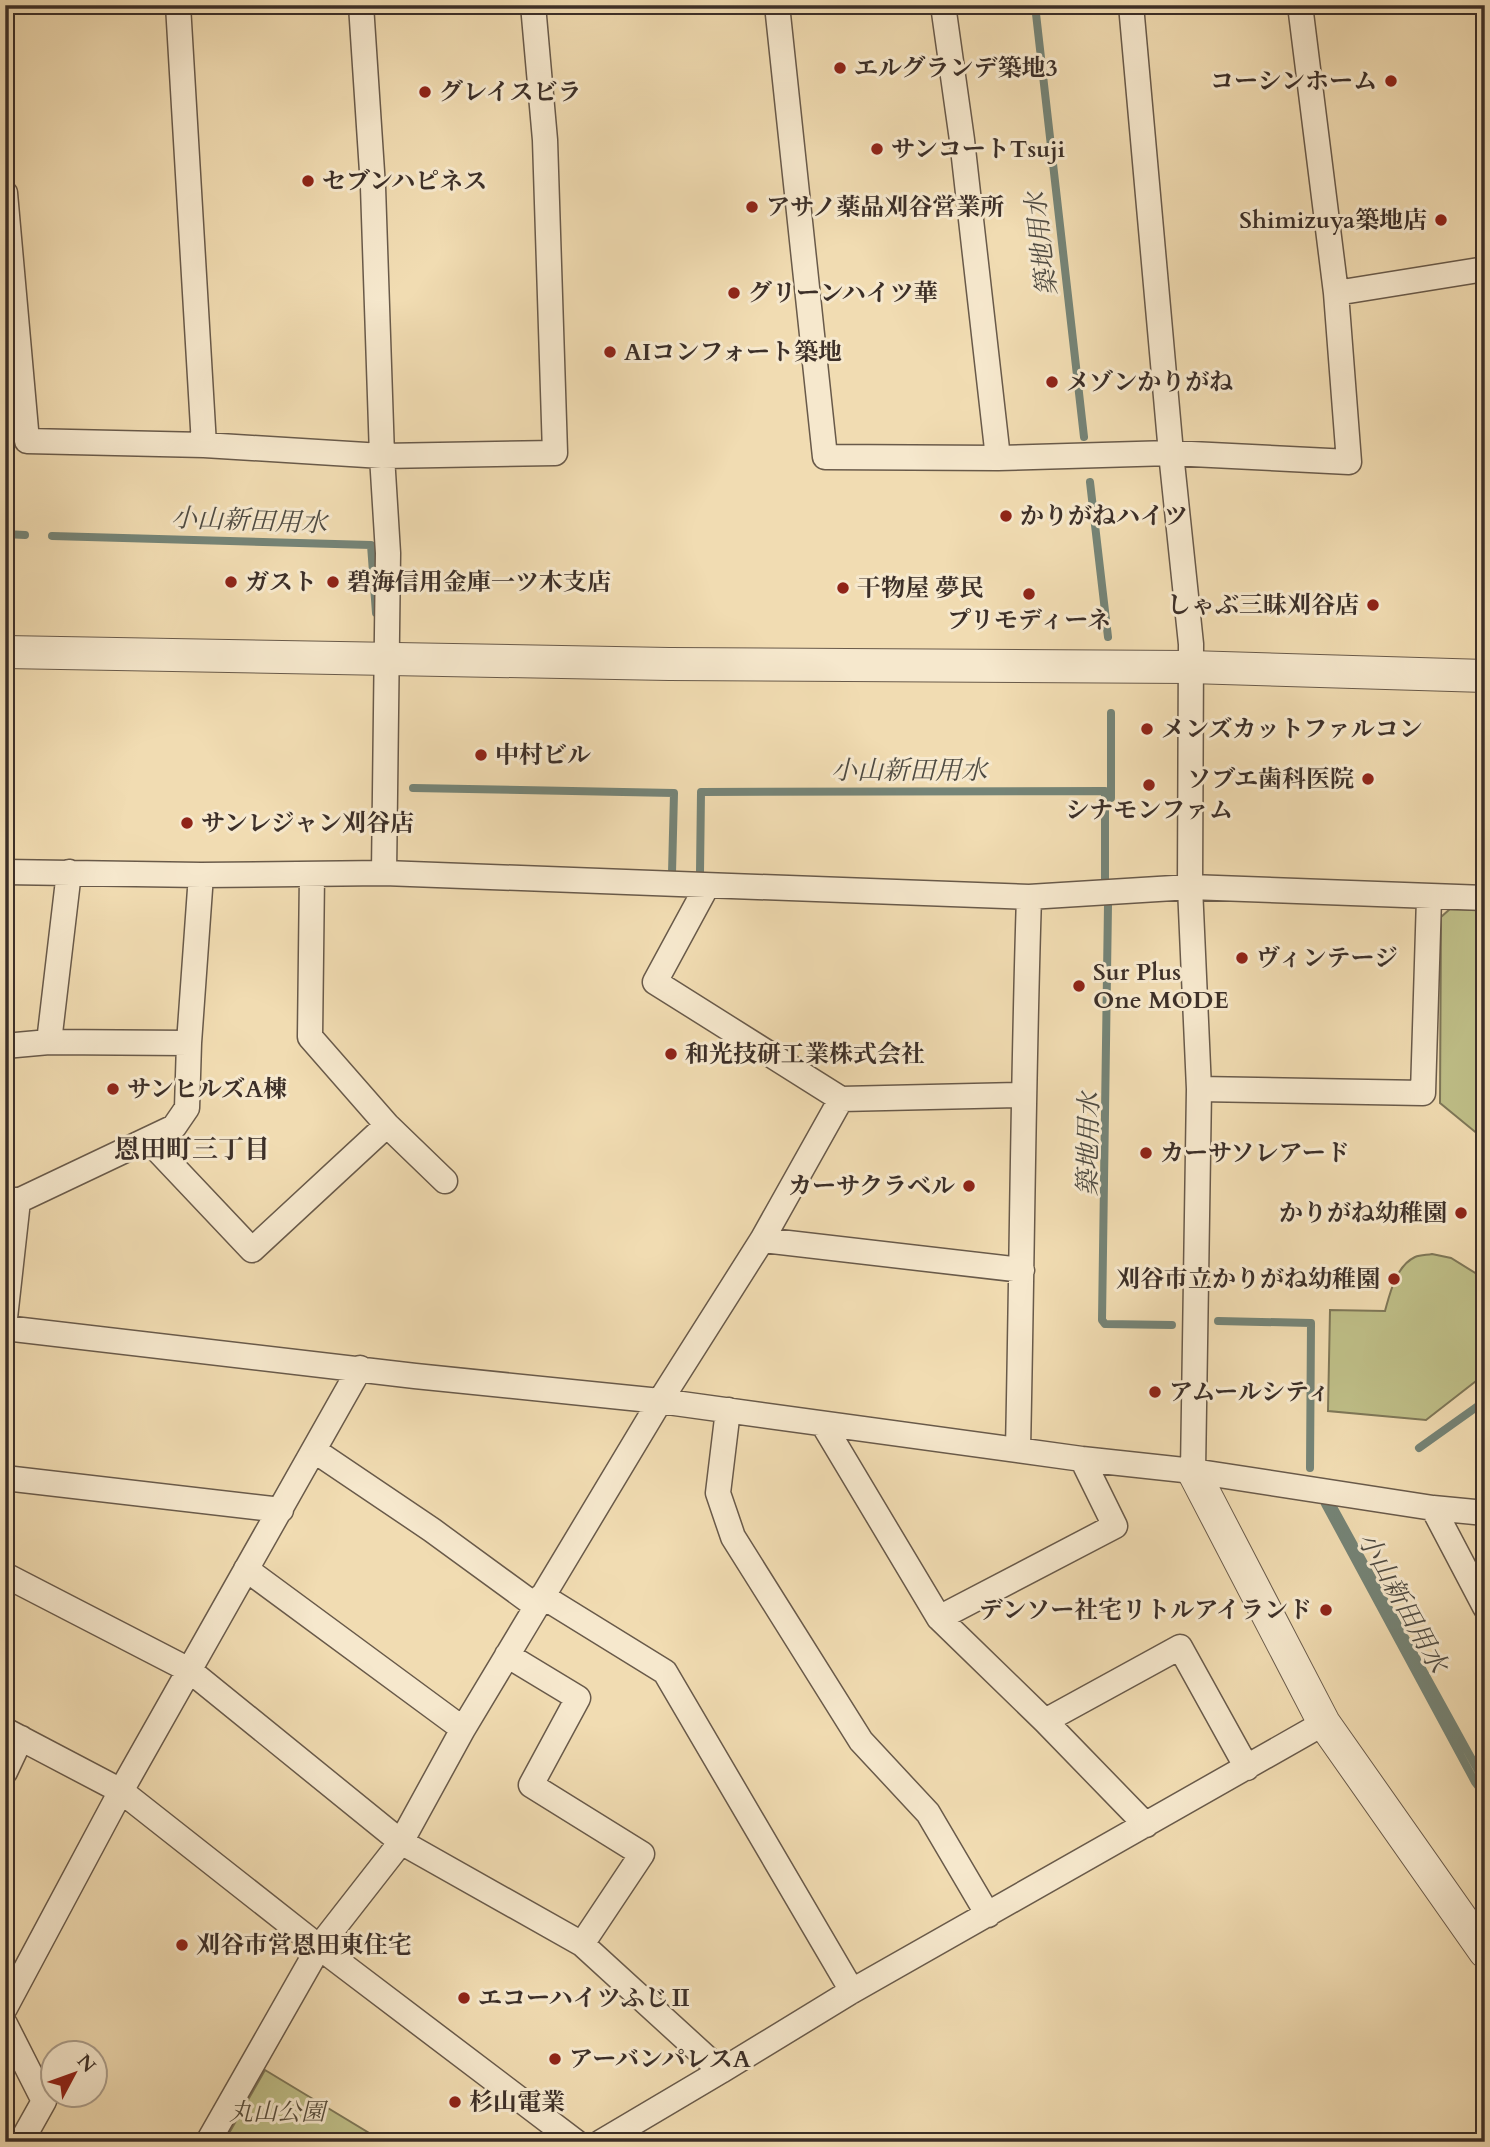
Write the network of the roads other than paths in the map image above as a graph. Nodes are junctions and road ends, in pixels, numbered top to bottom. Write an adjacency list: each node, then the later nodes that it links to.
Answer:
1 (178, 5): 11 (street)
2 (361, 5): 13 (street)
3 (533, 5): 13 (street)
4 (777, 5): 14 (street)
5 (943, 5): 14 (street)
6 (1131, 5): 12 (street)
7 (1300, 5): 10 (street)
8 (5, 193): 11 (street)
9 (1485, 269): 10 (street)
10 (1336, 293): 12 (street)
11 (204, 446): 13 (street)
12 (1171, 453): 14 (street); 17 (street)
13 (382, 456): 16 (street)
14 (998, 458)
15 (5, 652): 16 (street)
16 (385, 658): 17 (street); 21 (street)
17 (1190, 667): 18 (street); 25 (street)
18 (1485, 676)
19 (5, 872): 20 (street)
20 (69, 872): 23 (street); 29 (street)
21 (384, 873): 22 (street); 24 (street)
22 (312, 874): 23 (street); 35 (street)
23 (201, 875): 30 (street)
24 (707, 886): 26 (street); 34 (street)
25 (1190, 887): 26 (street); 27 (street); 32 (street)
26 (1029, 897): 33 (street)
27 (1429, 898): 28 (street); 32 (street)
28 (1485, 898)
29 (49, 1042): 30 (street); 31 (street)
30 (188, 1043): 36 (street)
31 (5, 1046)
32 (1199, 1089): 50 (street)
33 (1023, 1095): 34 (street); 40 (street)
34 (841, 1099): 39 (street)
35 (387, 1125): 36 (street); 37 (street)
36 (148, 1140): 38 (street)
37 (445, 1181)
38 (11, 1199): 41 (street)
39 (762, 1240): 40 (street); 44 (street)
40 (1022, 1270): 47 (street)
41 (5, 1318)
42 (5, 1328): 43 (street)
43 (360, 1368): 44 (street); 48 (street)
44 (660, 1401): 45 (street); 57 (street)
45 (728, 1410): 46 (street); 71 (street)
46 (823, 1424): 47 (street); 59 (street)
47 (1018, 1449): 49 (street)
48 (315, 1451): 53 (street); 57 (street)
49 (1082, 1459): 50 (street); 59 (street)
50 (1193, 1471): 52 (street); 63 (street)
51 (5, 1478): 53 (street)
52 (1433, 1508): 54 (street); 58 (street)
53 (281, 1510): 55 (street)
54 (1485, 1513)
55 (246, 1569): 61 (street); 64 (street)
56 (5, 1575): 61 (street)
57 (539, 1601): 60 (street); 75 (street)
58 (1485, 1607)
59 (939, 1618): 62 (street)
60 (507, 1655): 64 (street); 72 (street)
61 (189, 1670): 68 (street); 70 (street)
62 (1045, 1720): 66 (street); 69 (street)
63 (1324, 1723): 66 (street); 74 (street)
64 (463, 1729): 70 (street)
65 (13, 1734): 67 (street); 68 (street)
66 (1247, 1768): 69 (street)
67 (5, 1772)
68 (121, 1791): 73 (street); 76 (street)
69 (1146, 1825): 71 (street)
70 (401, 1842): 72 (street); 73 (street)
71 (988, 1915): 75 (street)
72 (582, 1944): 78 (street)
73 (319, 1947): 80 (street); 81 (street)
74 (1485, 1952)
75 (852, 1991): 78 (street)
76 (5, 2008)
77 (5, 2024): 79 (street)
78 (720, 2071): 82 (street)
79 (20, 2142)
80 (208, 2142)
81 (576, 2142)
82 (601, 2142)

